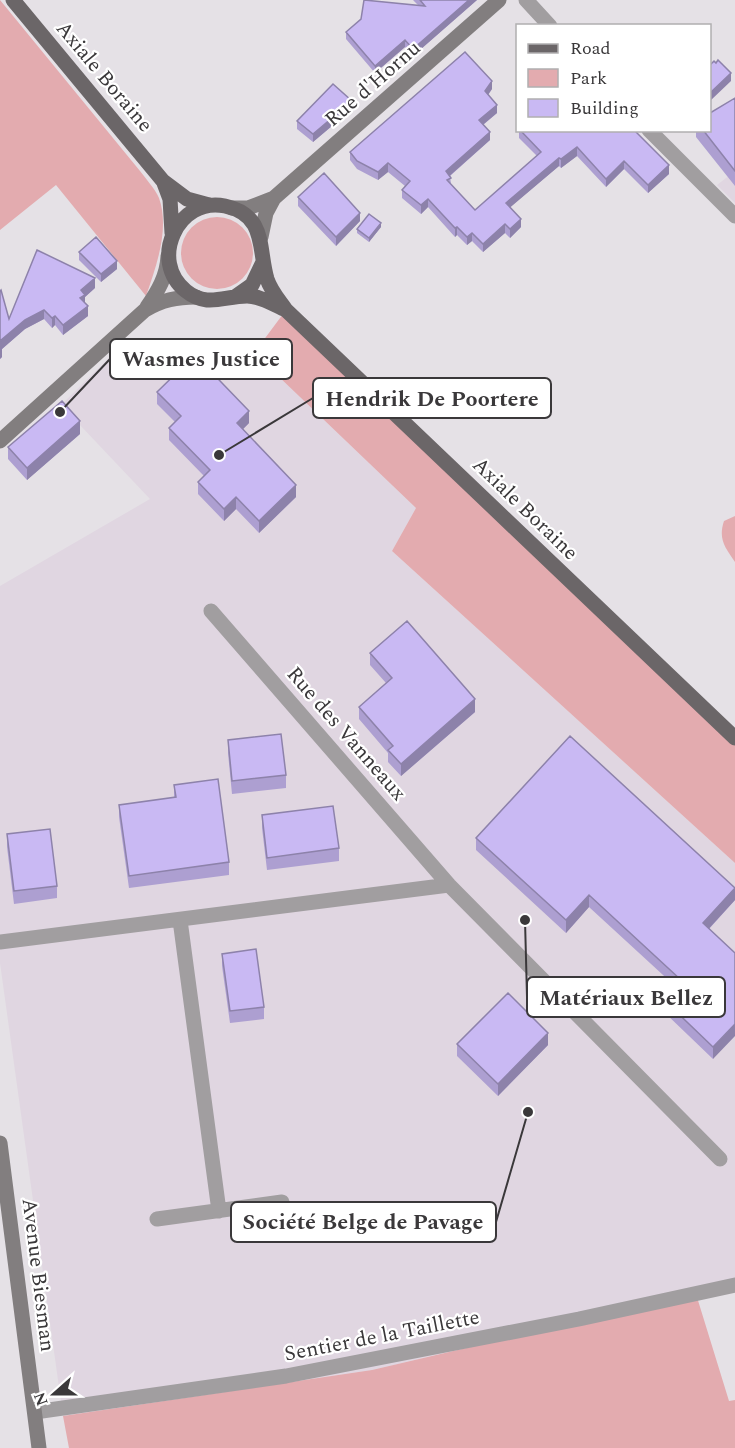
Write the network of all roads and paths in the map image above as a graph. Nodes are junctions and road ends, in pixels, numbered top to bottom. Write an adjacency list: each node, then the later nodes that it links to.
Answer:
1 (13, 0): 6 (main road, Axiale Boraine)
2 (499, 0): 7 (street, Rue d'Hornu)
3 (526, 0): 4 (street)
4 (548, 24)
5 (651, 132): 10 (street)
6 (163, 181): 8 (main road); 11 (main road)
7 (274, 198): 9 (street); 12 (street)
8 (210, 206): 9 (main road); 11 (main road)
9 (232, 208): 12 (main road)
10 (735, 216)
11 (172, 234): 13 (main road)
12 (261, 237): 14 (main road, Axiale Boraine)
13 (168, 256): 15 (main road); 17 (street)
14 (263, 262): 16 (main road); 18 (main road, Axiale Boraine)
15 (196, 297): 16 (main road, Axiale Boraine); 17 (street)
16 (229, 300): 18 (main road, Axiale Boraine)
17 (145, 310): 19 (street)
18 (286, 310): 21 (main road, Axiale Boraine)
19 (0, 441)
20 (211, 610): 22 (street, Rue des Vanneaux)
21 (735, 738)
22 (449, 885): 23 (street); 26 (street, Rue des Vanneaux)
23 (180, 920): 24 (street); 28 (street)
24 (0, 942)
25 (0, 1143): 31 (street, Avenue Biesman)
26 (720, 1159)
27 (282, 1202): 28 (street)
28 (219, 1211): 29 (street)
29 (157, 1219)
30 (735, 1285): 31 (street, Sentier de la Taillette)
31 (35, 1412): 32 (street, Avenue Biesman)
32 (39, 1448)

